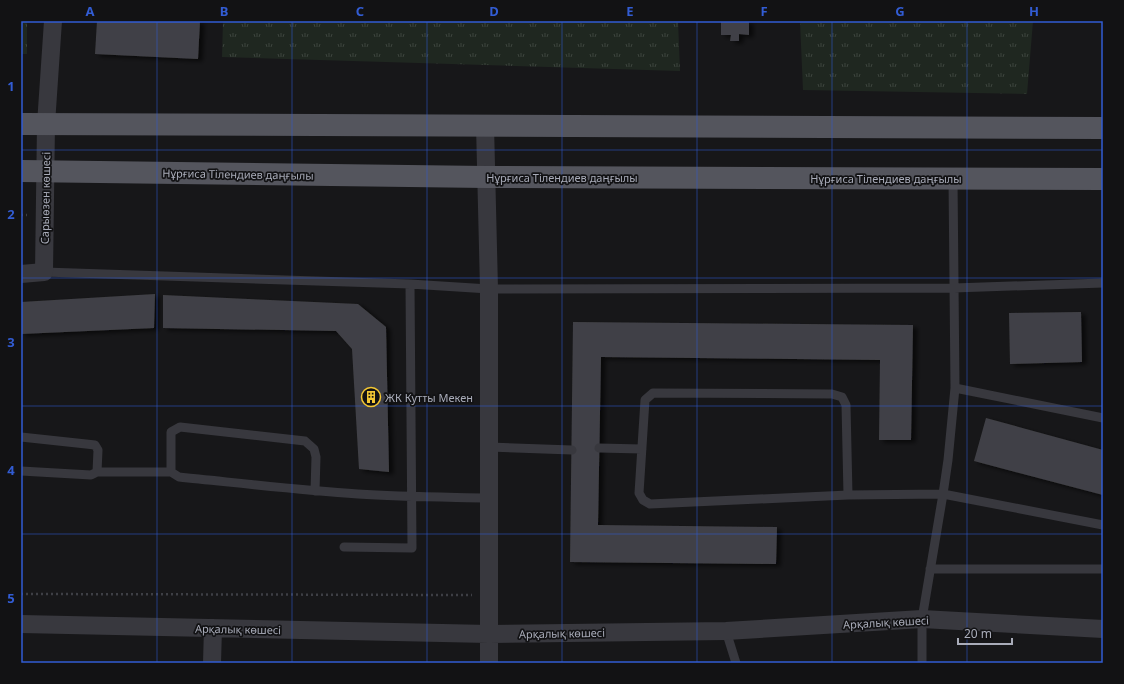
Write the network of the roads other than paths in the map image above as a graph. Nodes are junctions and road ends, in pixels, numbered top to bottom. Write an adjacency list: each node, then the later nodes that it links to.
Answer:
1 (53, 21): 3 (street, Сарыөзен көшесі)
2 (21, 124): 3 (main road)
3 (46, 124): 4 (main road); 7 (street, Сарыөзен көшесі)
4 (485, 125): 5 (main road); 8 (street)
5 (1103, 128)
6 (21, 171): 7 (main road, Нұрғиса Тілендиев даңғылы)
7 (46, 171): 8 (main road, Нұрғиса Тілендиев даңғылы); 11 (street, Сарыөзен көшесі)
8 (486, 177): 9 (main road, Нұрғиса Тілендиев даңғылы); 16 (street)
9 (953, 179): 10 (main road, Нұрғиса Тілендиев даңғылы); 15 (lane)
10 (1103, 179)
11 (44, 272): 12 (street); 14 (lane)
12 (21, 274)
13 (1103, 283): 15 (lane)
14 (410, 284): 16 (lane); 30 (lane)
15 (954, 288): 16 (lane); 17 (lane)
16 (489, 289): 20 (street)
17 (955, 388): 18 (lane); 28 (lane)
18 (1103, 418)
19 (21, 438): 25 (lane)
20 (489, 447): 23 (lane); 31 (street)
21 (600, 448): 22 (lane)
22 (642, 449): 29 (lane); 29 (lane)
23 (572, 450)
24 (21, 471): 25 (lane)
25 (97, 472): 26 (lane)
26 (171, 472): 27 (lane); 27 (lane)
27 (315, 491): 30 (lane)
28 (942, 494): 29 (lane); 32 (lane); 34 (lane)
29 (848, 495)
30 (412, 497): 31 (lane); 33 (lane)
31 (489, 498): 41 (street)
32 (1103, 525)
33 (344, 547)
34 (930, 569): 35 (lane); 36 (lane)
35 (1103, 569)
36 (922, 620): 39 (street, Арқалық көшесі); 40 (street, Арқалық көшесі); 45 (lane)
37 (21, 624): 38 (street, Арқалық көшесі)
38 (213, 628): 41 (street, Арқалық көшесі); 42 (street)
39 (1103, 629)
40 (726, 631): 41 (street, Арқалық көшесі); 44 (lane)
41 (489, 634): 43 (street)
42 (212, 663)
43 (489, 663)
44 (736, 663)
45 (922, 663)

